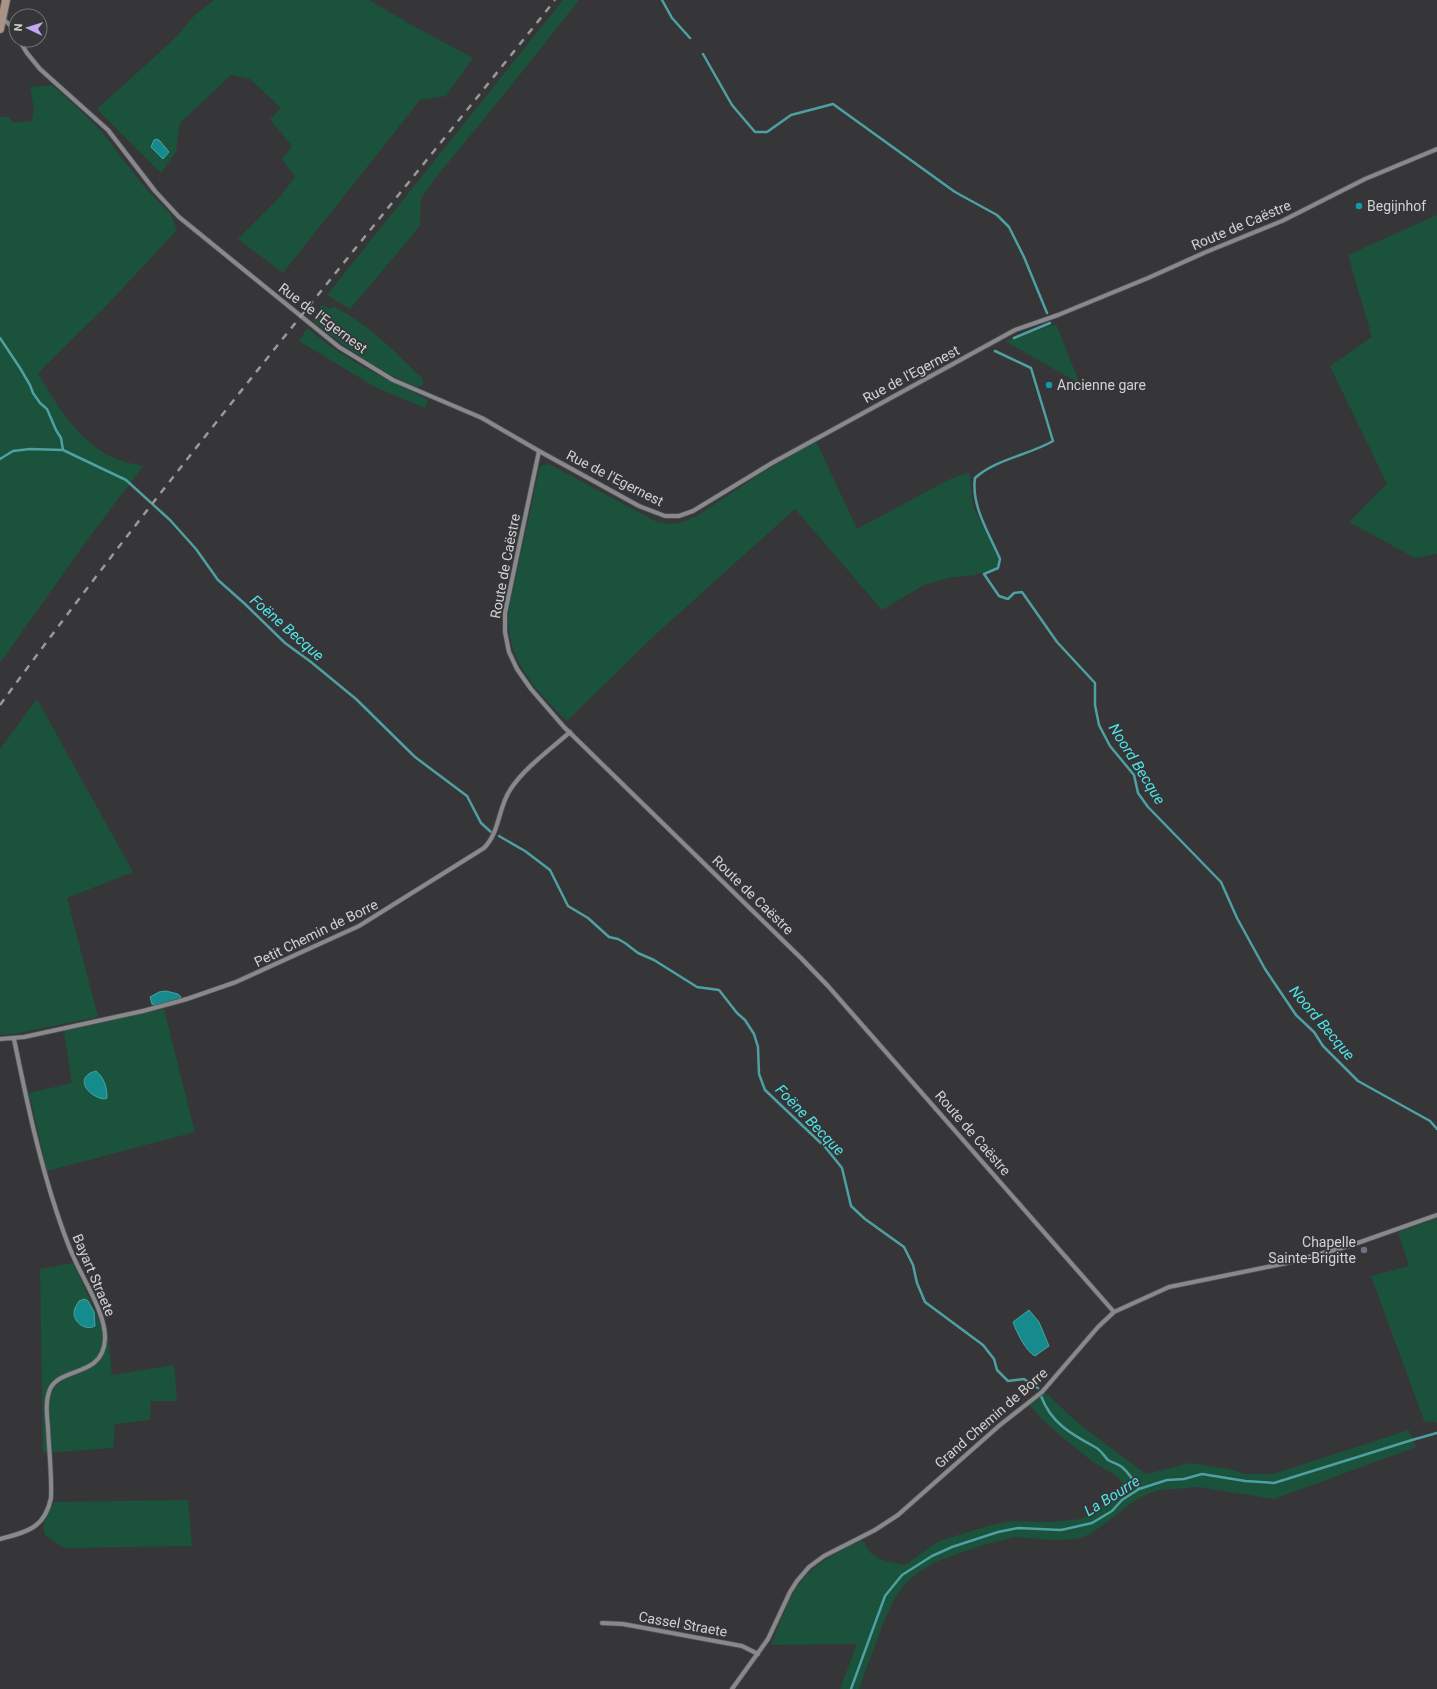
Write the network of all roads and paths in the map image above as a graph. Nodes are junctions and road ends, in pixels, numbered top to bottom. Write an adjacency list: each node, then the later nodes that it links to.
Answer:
1 (6, 0): 2 (main road)
2 (3, 19): 3 (street); 4 (main road)
3 (8, 22)
4 (0, 29)
5 (24, 48): 8 (street, Rue de l'Egernest)
6 (1437, 149): 7 (street, Route de Caëstre)
7 (1051, 318): 8 (street, Rue de l'Egernest)
8 (539, 451): 9 (street, Route de Caëstre)
9 (570, 732): 11 (street, Petit Chemin de Borre); 13 (street, Route de Caëstre)
10 (0, 1039): 11 (street, Petit Chemin de Borre)
11 (14, 1039): 14 (street, Bayart Straete)
12 (1437, 1214): 13 (street, Grand Chemin de Borre)
13 (1114, 1312): 16 (street, Grand Chemin de Borre)
14 (0, 1538)
15 (602, 1623): 16 (street, Cassel Straete)
16 (758, 1654): 17 (street, Grand Chemin de Borre)
17 (732, 1689)

